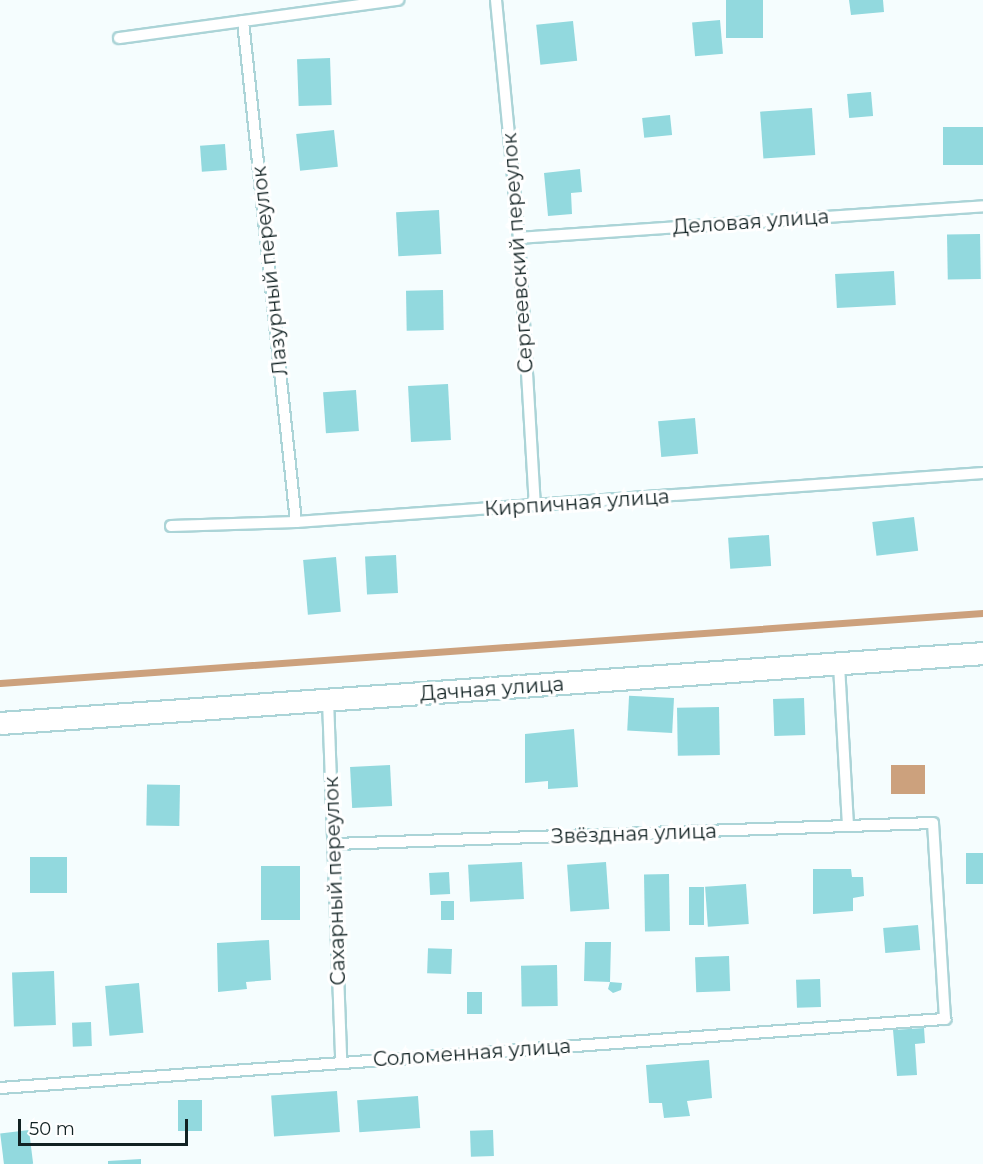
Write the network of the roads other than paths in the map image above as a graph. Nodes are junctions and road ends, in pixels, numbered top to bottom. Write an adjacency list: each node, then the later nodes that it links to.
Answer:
1 (398, 0): 3 (lane)
2 (496, 0): 6 (lane, Сергеевский переулок)
3 (243, 21): 4 (lane); 9 (lane, Лазурный переулок)
4 (119, 38)
5 (983, 206): 6 (lane, Деловая улица)
6 (519, 238): 8 (lane, Сергеевский переулок)
7 (983, 473): 8 (lane, Кирпичная улица)
8 (535, 506): 9 (lane, Кирпичная улица)
9 (296, 522): 10 (lane, Кирпичная улица)
10 (171, 526)
11 (983, 653): 12 (street, Дачная улица)
12 (839, 665): 13 (street, Дачная улица); 15 (lane)
13 (328, 700): 14 (street, Дачная улица); 16 (lane, Сахарный переулок)
14 (0, 723)
15 (848, 826): 16 (lane, Звёздная улица); 17 (lane, Звёздная улица)
16 (334, 844): 18 (lane, Сахарный переулок)
17 (945, 1019): 18 (lane, Соломенная улица)
18 (341, 1062): 19 (lane, Соломенная улица)
19 (0, 1088)

